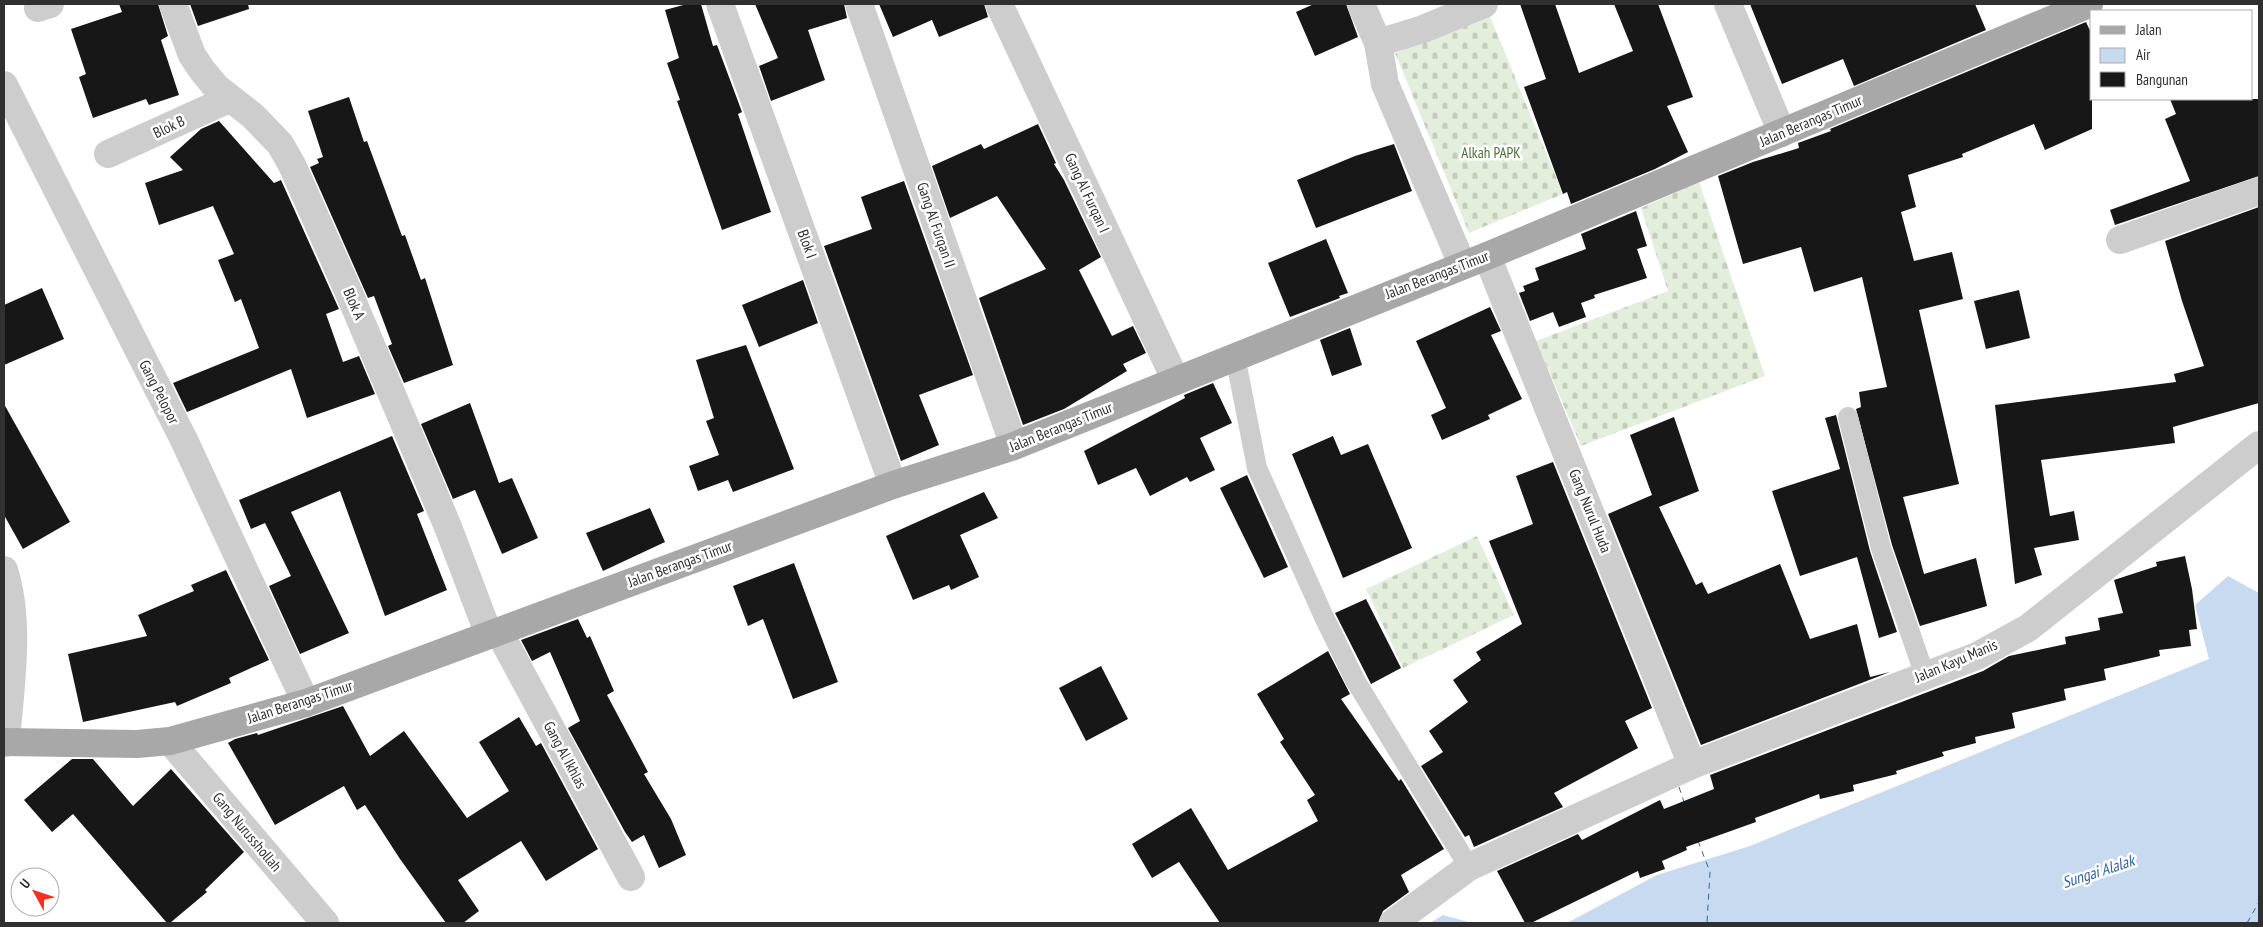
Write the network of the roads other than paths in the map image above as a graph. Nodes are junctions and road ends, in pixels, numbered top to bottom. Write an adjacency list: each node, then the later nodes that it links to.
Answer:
1 (172, 4): 11 (street, Blok A)
2 (720, 4): 22 (street, Blok I)
3 (859, 4): 21 (street, Gang Al Furqan II)
4 (999, 4): 18 (street, Gang Al Furqan I)
5 (1361, 4): 9 (street, Gang Nurul Huda)
6 (1484, 4): 9 (street)
7 (1728, 4): 12 (street)
8 (2089, 4): 12 (main road, Jalan Berangas Timur)
9 (1378, 43): 16 (street, Gang Nurul Huda)
10 (4, 85): 26 (street, Gang Pelopor)
11 (229, 99): 13 (street, Blok B); 24 (street, Blok A)
12 (1782, 133): 16 (main road, Jalan Berangas Timur)
13 (108, 154)
14 (2259, 191): 15 (street)
15 (2120, 240)
16 (1474, 260): 17 (main road, Jalan Berangas Timur); 29 (street, Gang Nurul Huda)
17 (1236, 356): 18 (main road, Jalan Berangas Timur); 30 (lane)
18 (1176, 381): 21 (main road, Jalan Berangas Timur)
19 (1848, 417): 25 (lane)
20 (2259, 445): 25 (street, Jalan Kayu Manis)
21 (1014, 446): 22 (main road, Jalan Berangas Timur)
22 (893, 485): 24 (main road, Jalan Berangas Timur)
23 (4, 570): 28 (street)
24 (494, 633): 26 (main road, Jalan Berangas Timur); 31 (street, Gang Al Ikhlas)
25 (1925, 676): 29 (street, Jalan Kayu Manis)
26 (306, 703): 27 (main road, Jalan Berangas Timur)
27 (170, 741): 28 (main road, Jalan Berangas Timur); 32 (street, Gang Nurusshollah)
28 (5, 742)
29 (1692, 765): 30 (street, Jalan Kayu Manis)
30 (1470, 867): 33 (street, Jalan Kayu Manis)
31 (631, 877)
32 (325, 923)
33 (1393, 923)

